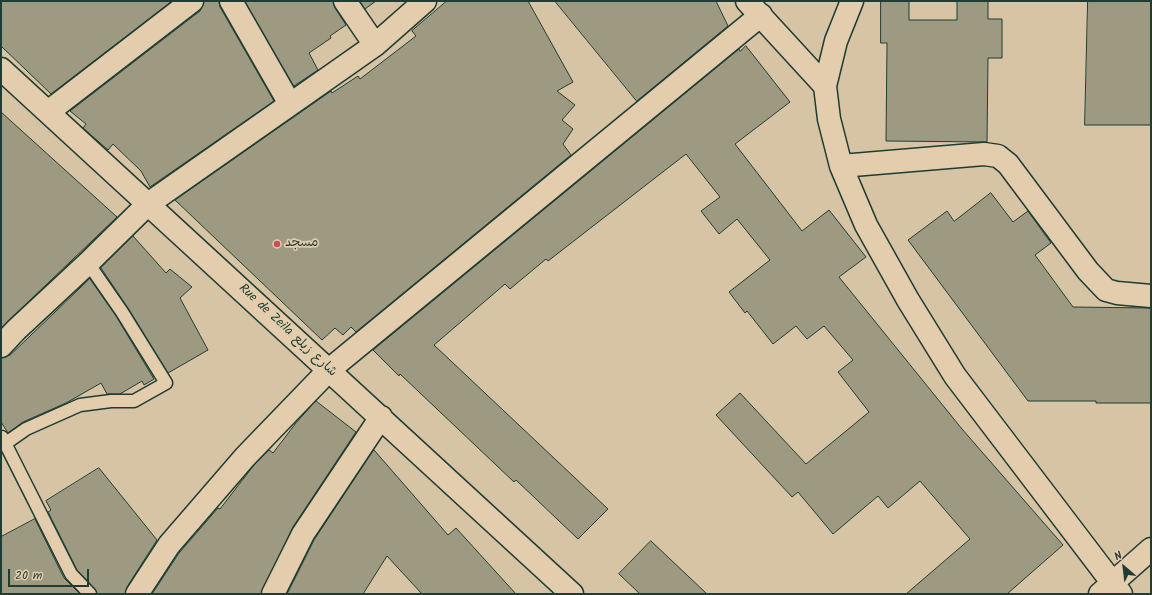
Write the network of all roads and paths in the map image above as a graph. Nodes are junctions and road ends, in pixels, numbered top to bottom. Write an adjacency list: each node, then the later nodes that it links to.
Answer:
1 (192, 1): 11 (street)
2 (231, 1): 10 (street)
3 (345, 1): 7 (street)
4 (425, 1): 7 (street)
5 (852, 1): 9 (street)
6 (754, 8): 9 (street); 17 (street)
7 (376, 45): 10 (street)
8 (3, 75): 11 (street, Rue de Zeila شارع زيلع)
9 (825, 86): 12 (street)
10 (290, 104): 13 (street)
11 (48, 112): 13 (street, Rue de Zeila شارع زيلع)
12 (841, 166): 15 (street); 21 (street)
13 (148, 204): 14 (street); 17 (street, Rue de Zeila شارع زيلع)
14 (88, 263): 16 (street); 19 (lane)
15 (1151, 296)
16 (1, 346)
17 (329, 370): 18 (street, Rue de Zeila شارع زيلع); 24 (street)
18 (381, 417): 22 (street, Rue de Zeila شارع زيلع); 25 (street)
19 (3, 439): 23 (lane)
20 (1151, 549): 21 (street)
21 (1111, 590)
22 (567, 592)
23 (90, 594)
24 (137, 594)
25 (272, 594)

